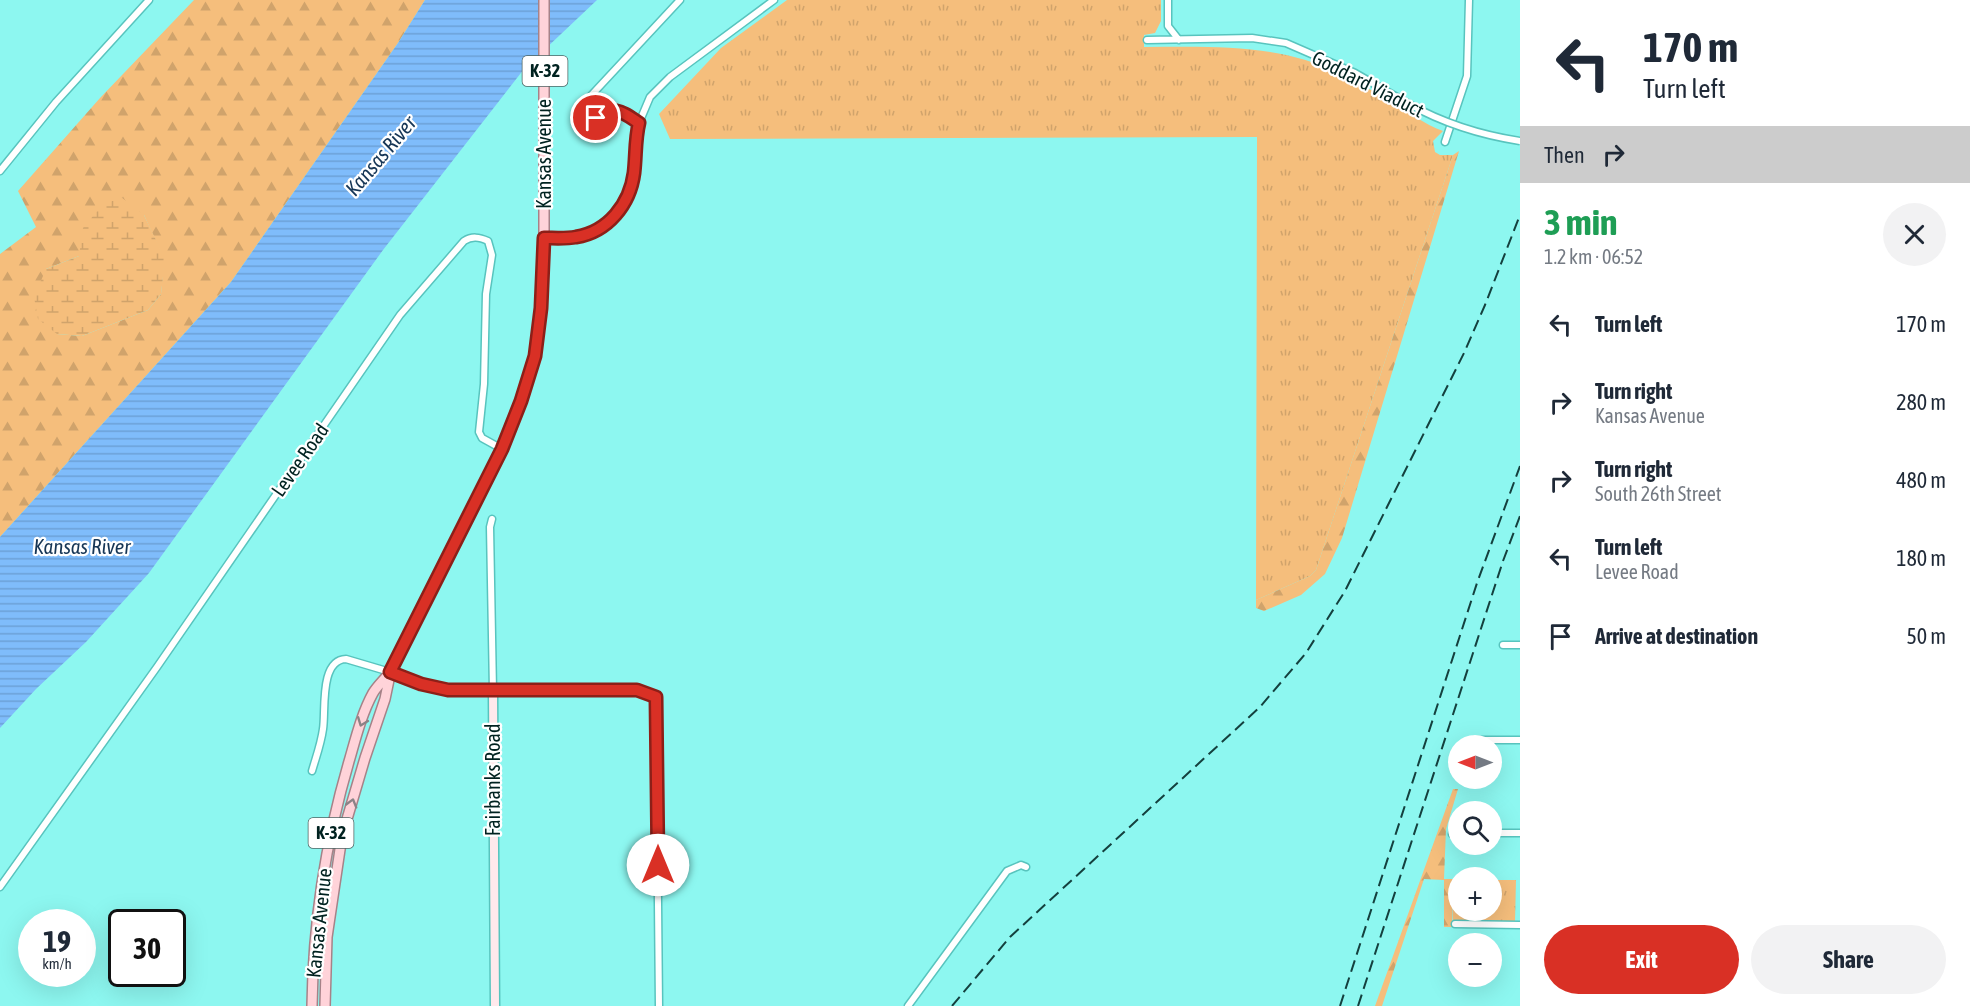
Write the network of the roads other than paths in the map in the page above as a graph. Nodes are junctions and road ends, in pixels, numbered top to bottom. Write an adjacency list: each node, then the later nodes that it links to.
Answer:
1 (149, 0): 12 (street)
2 (544, 0): 13 (main road, Kansas Avenue / K-32)
3 (680, 0): 9 (street)
4 (774, 0): 9 (street)
5 (1168, 0): 8 (street)
6 (1469, 0): 11 (street)
7 (1147, 40): 8 (street, Goddard Viaduct)
8 (1179, 40): 10 (street, Goddard Viaduct, bridge)
9 (639, 123): 13 (street)
10 (1520, 141)
11 (1445, 142)
12 (0, 171)
13 (544, 238): 14 (main road, Kansas Avenue / K-32)
14 (502, 449): 18 (main road, Kansas Avenue / K-32); 26 (street, Levee Road)
15 (492, 519): 19 (street, Fairbanks Road)
16 (1503, 645): 17 (street)
17 (1520, 645)
18 (390, 672): 19 (street); 22 (street); 29 (main road, Kansas Avenue / K-32, one-way to 29); 30 (main road, Kansas Avenue / K-32, one-way to 18)
19 (493, 690): 31 (street, Fairbanks Road); 32 (street)
20 (1502, 740): 21 (street)
21 (1520, 740)
22 (312, 771)
23 (1502, 833): 24 (street)
24 (1520, 833)
25 (1026, 867): 33 (street)
26 (0, 887)
27 (1455, 924): 28 (street)
28 (1520, 925)
29 (312, 1006)
30 (325, 1006)
31 (495, 1006)
32 (659, 1006)
33 (908, 1006)

